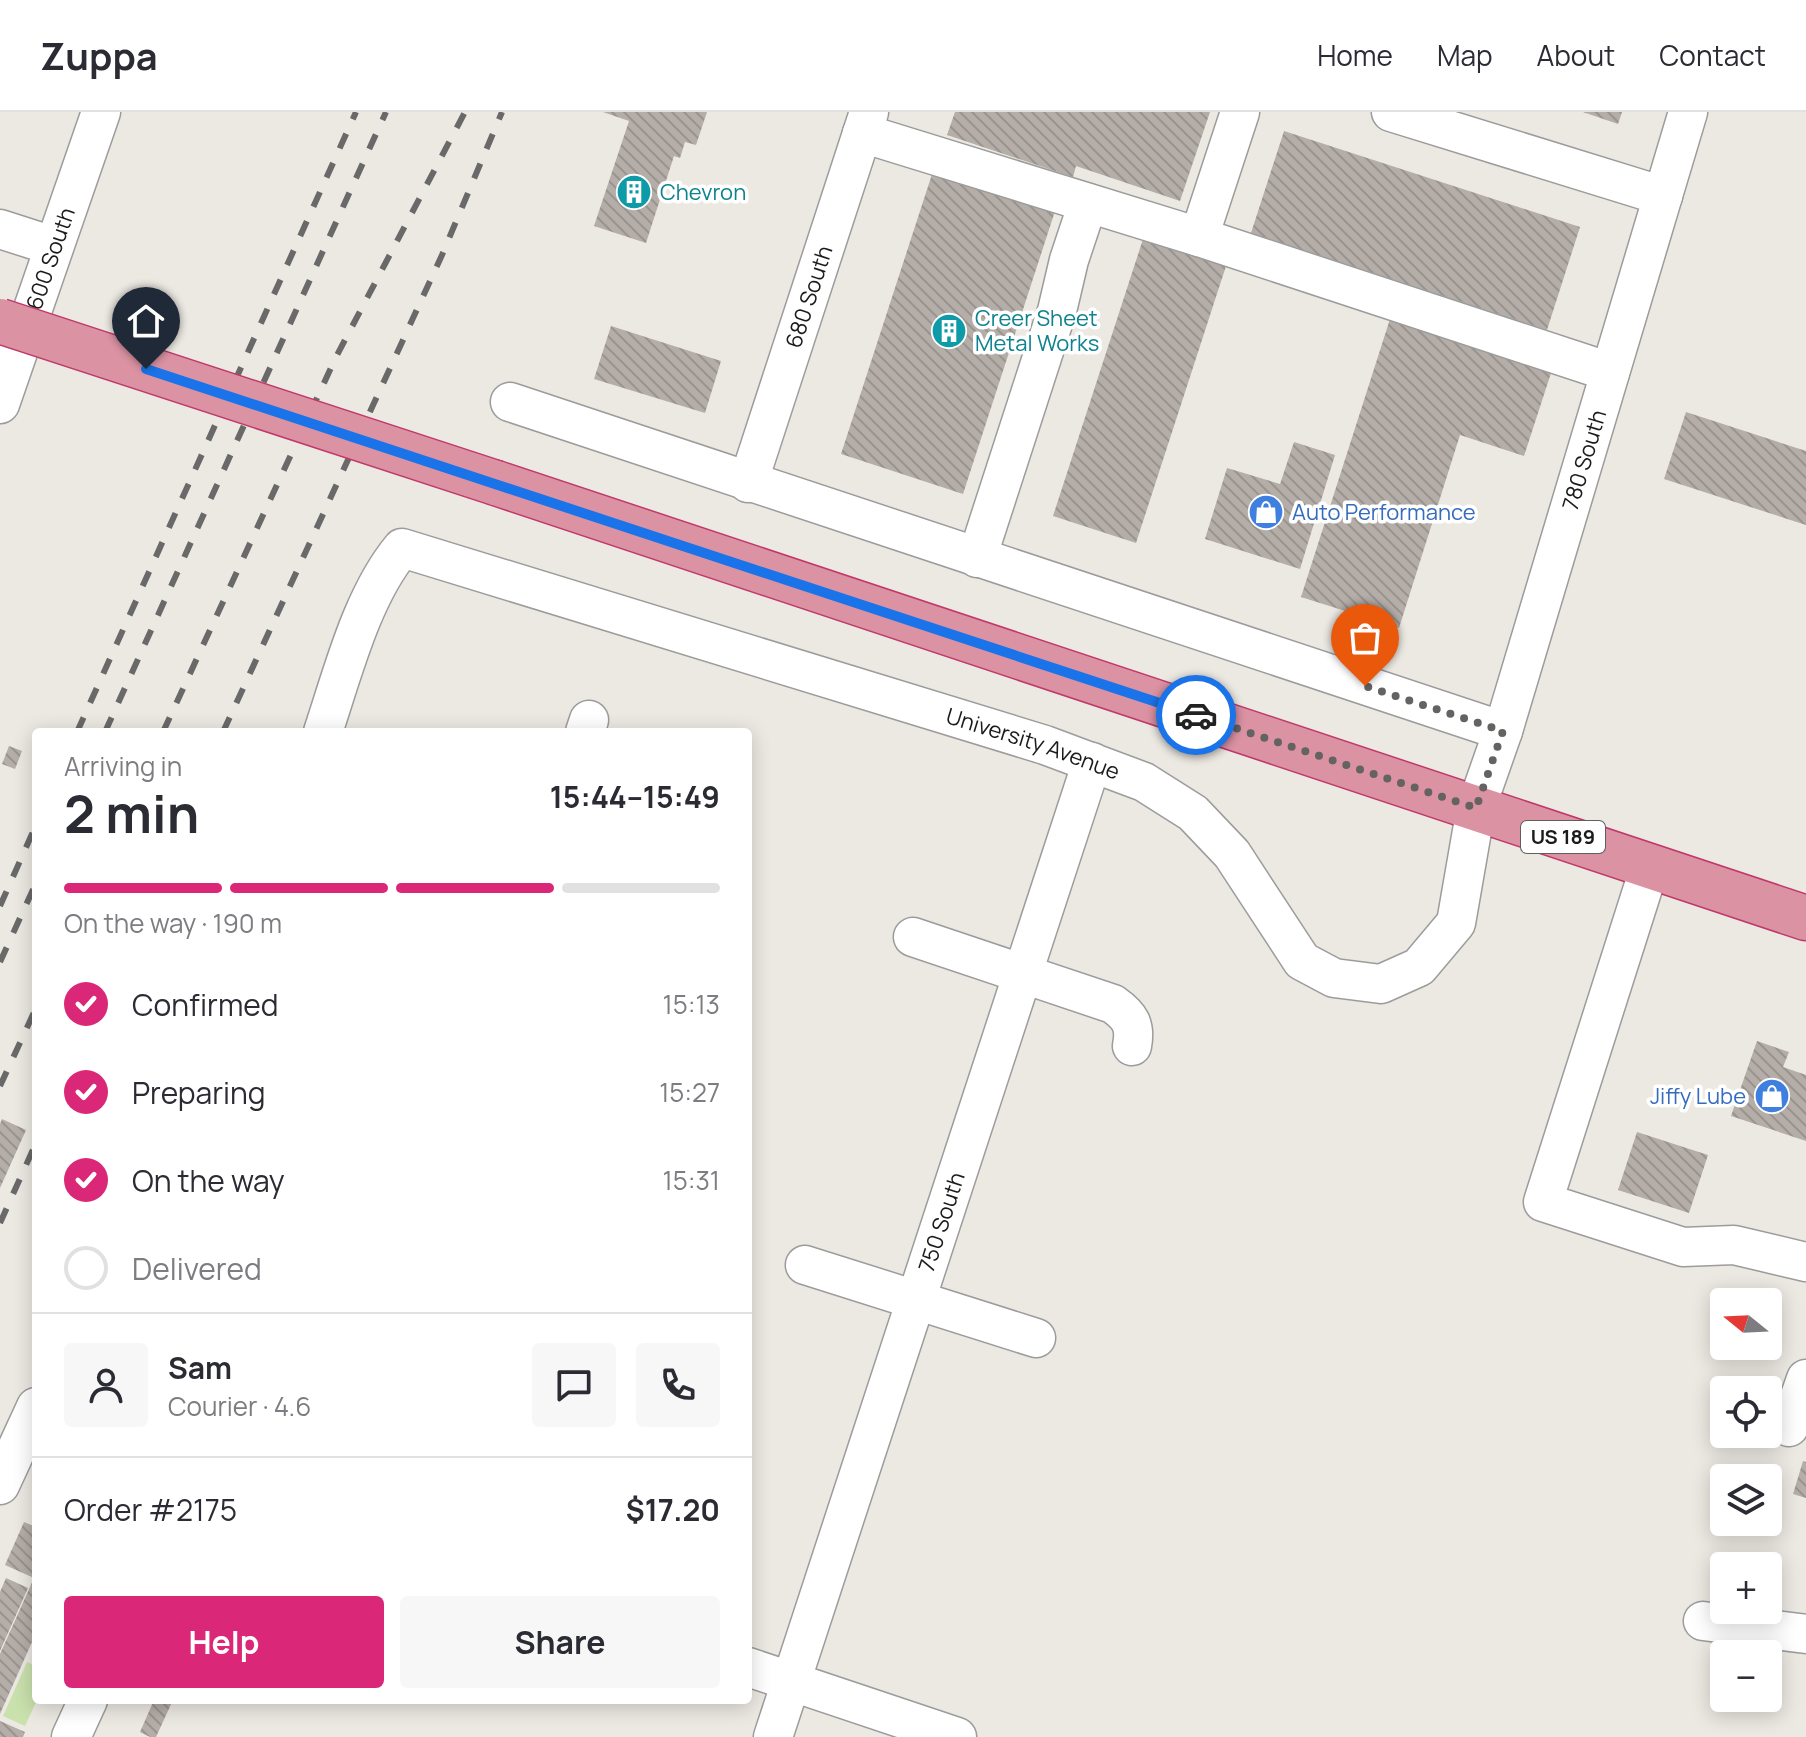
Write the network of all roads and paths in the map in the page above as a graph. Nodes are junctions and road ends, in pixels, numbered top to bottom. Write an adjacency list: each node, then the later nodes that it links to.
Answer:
1 (101, 112): 10 (street, 600 South)
2 (1240, 112): 9 (street)
3 (1391, 112): 6 (street)
4 (1688, 112): 6 (street, 780 South)
5 (865, 123): 7 (street); 15 (street, 680 South)
6 (1663, 196): 12 (street, 780 South)
7 (1088, 203): 9 (street); 16 (street)
8 (0, 229): 10 (street)
9 (1199, 237): 12 (street)
10 (53, 246): 13 (street, 600 South)
11 (0, 321): 20 (highway, US 189, bridge)
12 (1610, 372): 18 (street, 780 South)
13 (1, 399)
14 (510, 402): 15 (street)
15 (748, 483): 16 (street)
16 (977, 558): 18 (street)
17 (324, 728): 19 (street, University Avenue)
18 (1503, 731): 20 (street, 780 South)
19 (1092, 762): 20 (street, University Avenue); 24 (street, 750 South)
20 (1476, 808): 21 (highway, US 189)
21 (1650, 866): 22 (highway, US 189); 26 (street)
22 (1806, 918)
23 (913, 937): 24 (street)
24 (1024, 974): 25 (street); 28 (street, 750 South)
25 (1132, 1046)
26 (1806, 1262)
27 (805, 1265): 28 (street)
28 (917, 1300): 29 (street); 37 (street, 750 South)
29 (1036, 1338)
30 (1806, 1379): 32 (street)
31 (32, 1416): 33 (street)
32 (1789, 1427)
33 (0, 1485)
34 (1703, 1621): 35 (street)
35 (1806, 1634)
36 (752, 1668): 37 (street)
37 (791, 1682): 40 (street, 750 South); 41 (street)
38 (86, 1704): 39 (street)
39 (71, 1737)
40 (773, 1737)
41 (957, 1737)

